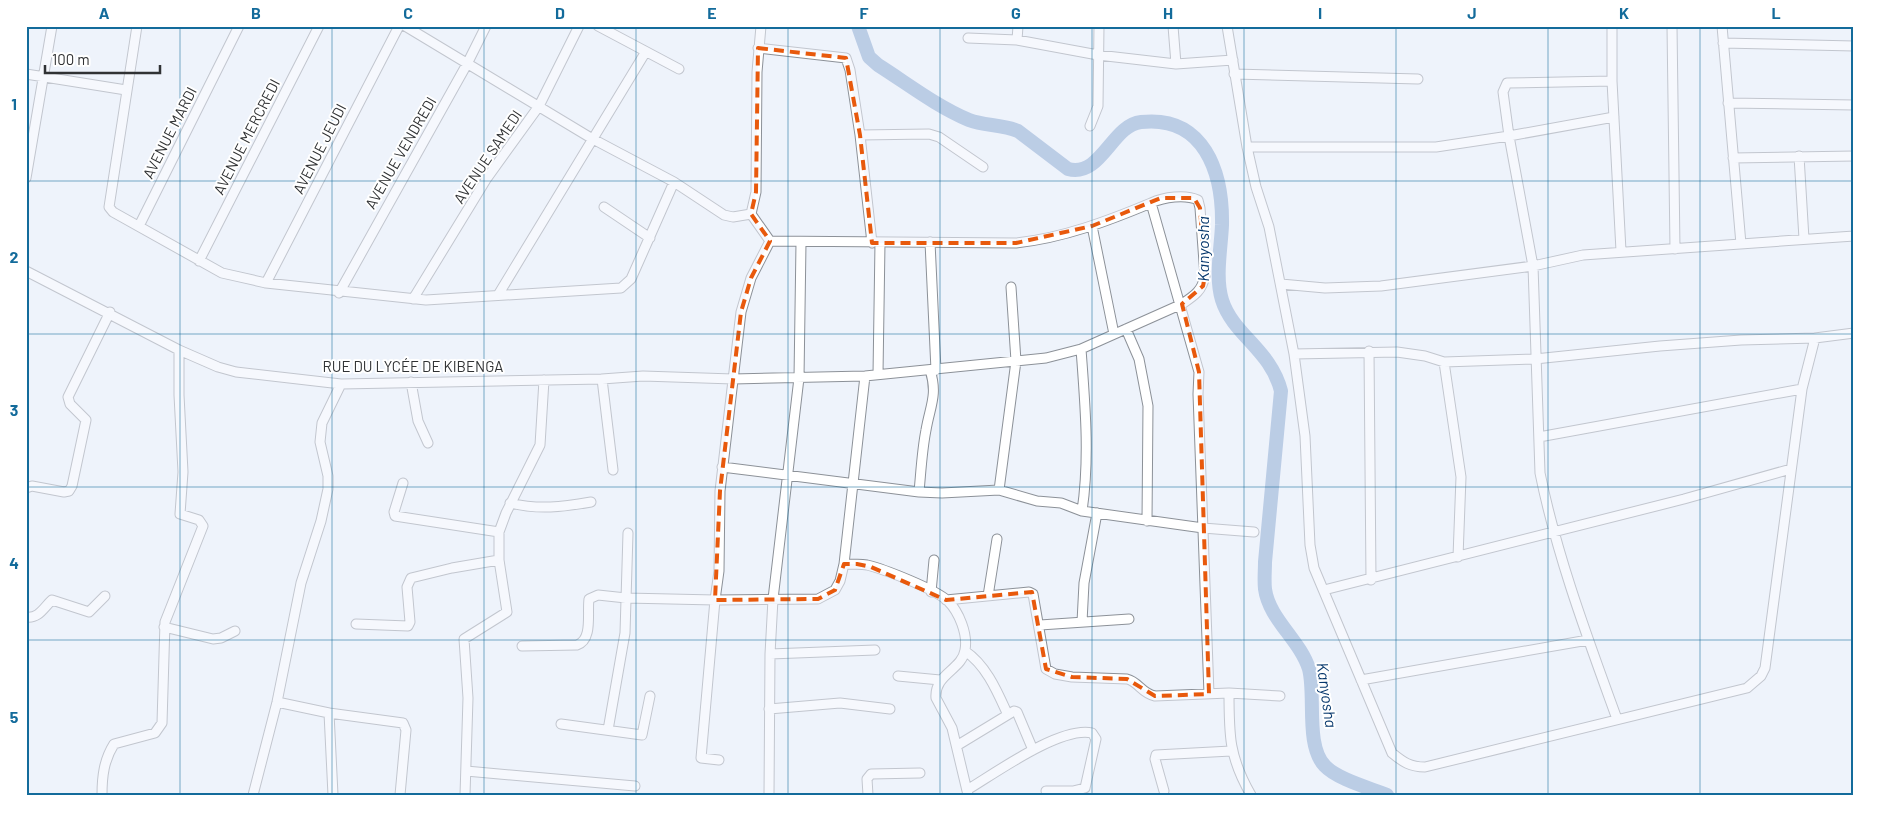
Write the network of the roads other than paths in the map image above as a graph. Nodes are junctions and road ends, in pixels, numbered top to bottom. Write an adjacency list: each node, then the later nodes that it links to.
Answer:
1 (52, 26): 31 (street)
2 (137, 26): 34 (street)
3 (239, 26): 53 (street, AVENUE MARDI)
4 (319, 26): 65 (street, AVENUE MERCREDI)
5 (399, 26): 68 (street, AVENUE JEUDI)
6 (405, 26): 26 (street)
7 (486, 26): 26 (street, AVENUE VENDREDI)
8 (579, 26): 37 (street, AVENUE SAMEDI)
9 (598, 26): 23 (street)
10 (760, 26): 22 (street)
11 (1018, 26): 19 (street)
12 (1099, 26): 24 (street)
13 (1172, 26): 27 (street)
14 (1227, 26): 25 (street)
15 (1612, 26): 33 (street)
16 (1672, 26): 63 (street)
17 (1722, 26): 20 (street)
18 (968, 38): 19 (street)
19 (1018, 40): 24 (street)
20 (1723, 43): 21 (street); 35 (street)
21 (1854, 46)
22 (758, 48): 40 (street); 52 (street)
23 (645, 53): 28 (street); 42 (street)
24 (1098, 55): 27 (street); 39 (street)
25 (1233, 60): 27 (street); 30 (street)
26 (467, 64): 37 (street); 71 (street, AVENUE VENDREDI)
27 (1176, 64)
28 (679, 70)
29 (26, 74): 31 (street)
30 (1234, 74): 32 (street); 43 (street)
31 (43, 78): 34 (street); 48 (street)
32 (1418, 79)
33 (1612, 81): 38 (street); 41 (street)
34 (126, 90): 53 (street)
35 (1728, 103): 36 (street); 46 (street)
36 (1854, 105)
37 (539, 106): 42 (street); 73 (street, AVENUE SAMEDI)
38 (1614, 117): 41 (street); 64 (street)
39 (1090, 126)
40 (860, 134): 47 (street); 61 (street)
41 (1509, 136): 43 (street); 66 (street)
42 (591, 138): 49 (street); 72 (street)
43 (1247, 147): 69 (street)
44 (1799, 156): 45 (street); 46 (street); 57 (street)
45 (1854, 156)
46 (1733, 158): 62 (street)
47 (983, 167)
48 (26, 178)
49 (674, 182): 52 (street); 56 (street)
50 (1151, 203): 54 (street); 74 (street); 74 (street, RUE DU LYCÉE DE KIBENGA)
51 (604, 207): 56 (street)
52 (751, 214): 58 (street)
53 (139, 226): 65 (street)
54 (1092, 226): 59 (street); 78 (street)
55 (1854, 236): 57 (street)
56 (650, 238): 72 (street)
57 (1804, 239): 62 (street)
58 (770, 241): 60 (street); 91 (street)
59 (930, 242): 61 (street); 87 (street)
60 (801, 243): 61 (street); 90 (street)
61 (876, 243): 88 (street)
62 (1742, 244): 63 (street)
63 (1675, 249): 64 (street)
64 (1621, 251): 66 (street)
65 (199, 261): 68 (street)
66 (1533, 266): 69 (street); 84 (street)
67 (26, 271): 75 (street, RUE DU LYCÉE DE KIBENGA)
68 (266, 283): 71 (street)
69 (1281, 284): 83 (street)
70 (1011, 287): 85 (street)
71 (339, 293): 73 (street)
72 (498, 295): 73 (street)
73 (413, 299)
74 (1182, 304): 76 (street, RUE DU LYCÉE DE KIBENGA); 113 (street)
75 (110, 312): 81 (street, RUE DU LYCÉE DE KIBENGA); 105 (street)
76 (1126, 329): 78 (street, RUE DU LYCÉE DE KIBENGA); 112 (street)
77 (1854, 332): 79 (street)
78 (1114, 334): 80 (street, RUE DU LYCÉE DE KIBENGA)
79 (1815, 338): 84 (street); 96 (street)
80 (1081, 349): 85 (street, RUE DU LYCÉE DE KIBENGA); 110 (street)
81 (179, 350): 95 (street, RUE DU LYCÉE DE KIBENGA); 137 (street)
82 (1369, 351): 83 (street); 86 (street); 123 (street)
83 (1294, 354): 124 (street)
84 (1536, 359): 86 (street); 97 (street)
85 (1016, 361): 87 (street, RUE DU LYCÉE DE KIBENGA); 106 (street)
86 (1444, 362): 119 (street)
87 (933, 370): 88 (street, RUE DU LYCÉE DE KIBENGA); 107 (street)
88 (878, 374): 89 (street, RUE DU LYCÉE DE KIBENGA)
89 (865, 376): 90 (street, RUE DU LYCÉE DE KIBENGA); 104 (street)
90 (799, 378): 91 (street, RUE DU LYCÉE DE KIBENGA); 102 (street)
91 (733, 379): 93 (street, RUE DU LYCÉE DE KIBENGA); 99 (street)
92 (544, 380): 93 (street, RUE DU LYCÉE DE KIBENGA); 94 (street, RUE DU LYCÉE DE KIBENGA); 109 (street)
93 (602, 380): 101 (street)
94 (411, 382): 95 (street, RUE DU LYCÉE DE KIBENGA); 98 (street)
95 (341, 384): 151 (street)
96 (1802, 388): 97 (street); 100 (street)
97 (1538, 437): 116 (street)
98 (428, 443)
99 (722, 467): 102 (street); 130 (street)
100 (1791, 469): 116 (street); 156 (street)
101 (613, 470)
102 (788, 475): 104 (street); 129 (street)
103 (404, 483): 114 (street)
104 (853, 485): 107 (street); 122 (street)
105 (26, 488)
106 (999, 490): 107 (street); 110 (street)
107 (919, 492)
108 (591, 502): 109 (street)
109 (510, 503): 114 (street)
110 (1082, 511): 111 (street)
111 (1097, 513): 112 (street); 134 (street)
112 (1147, 520): 113 (street)
113 (1203, 528): 115 (street); 148 (street)
114 (499, 532): 120 (street)
115 (1254, 532)
116 (1555, 532): 119 (street); 139 (street)
117 (628, 533): 128 (street)
118 (996, 539): 127 (street)
119 (1458, 557): 123 (street)
120 (499, 560): 135 (street); 163 (street)
121 (934, 560): 125 (street)
122 (844, 564): 125 (street); 129 (street)
123 (1371, 580): 124 (street)
124 (1324, 590): 146 (street)
125 (931, 592): 131 (street)
126 (105, 596): 132 (street)
127 (988, 596): 131 (street); 136 (street)
128 (626, 598): 130 (street); 140 (street); 158 (street)
129 (773, 599): 130 (street); 143 (street)
130 (715, 600): 162 (street)
131 (946, 600): 142 (street)
132 (26, 617)
133 (1129, 619): 134 (street)
134 (1082, 622): 136 (street)
135 (356, 624)
136 (1040, 625): 148 (street)
137 (164, 627): 138 (street); 169 (street)
138 (235, 630)
139 (1588, 640): 146 (street); 156 (street)
140 (522, 646)
141 (875, 650): 143 (street)
142 (965, 651): 145 (street); 155 (street)
143 (770, 654): 152 (street)
144 (898, 676): 145 (street)
145 (940, 680): 159 (street)
146 (1360, 680): 156 (street)
147 (1229, 693): 148 (street); 150 (street); 161 (street)
148 (1209, 694)
149 (650, 696): 158 (street)
150 (1280, 696)
151 (277, 702): 154 (street); 170 (street)
152 (768, 709): 153 (street); 174 (street)
153 (890, 709)
154 (329, 713): 171 (street); 172 (street)
155 (1007, 713): 159 (street); 160 (street)
156 (1617, 719)
157 (561, 724): 158 (street)
158 (608, 730)
159 (958, 746): 168 (street)
160 (1033, 750): 166 (street); 168 (street)
161 (1231, 751): 167 (street); 176 (street)
162 (719, 760)
163 (466, 771): 165 (street); 173 (street)
164 (920, 773): 175 (street)
165 (636, 786)
166 (1046, 791)
167 (1164, 791)
168 (968, 792)
169 (102, 795)
170 (253, 795)
171 (333, 795)
172 (400, 795)
173 (465, 795)
174 (769, 795)
175 (868, 795)
176 (1251, 795)

